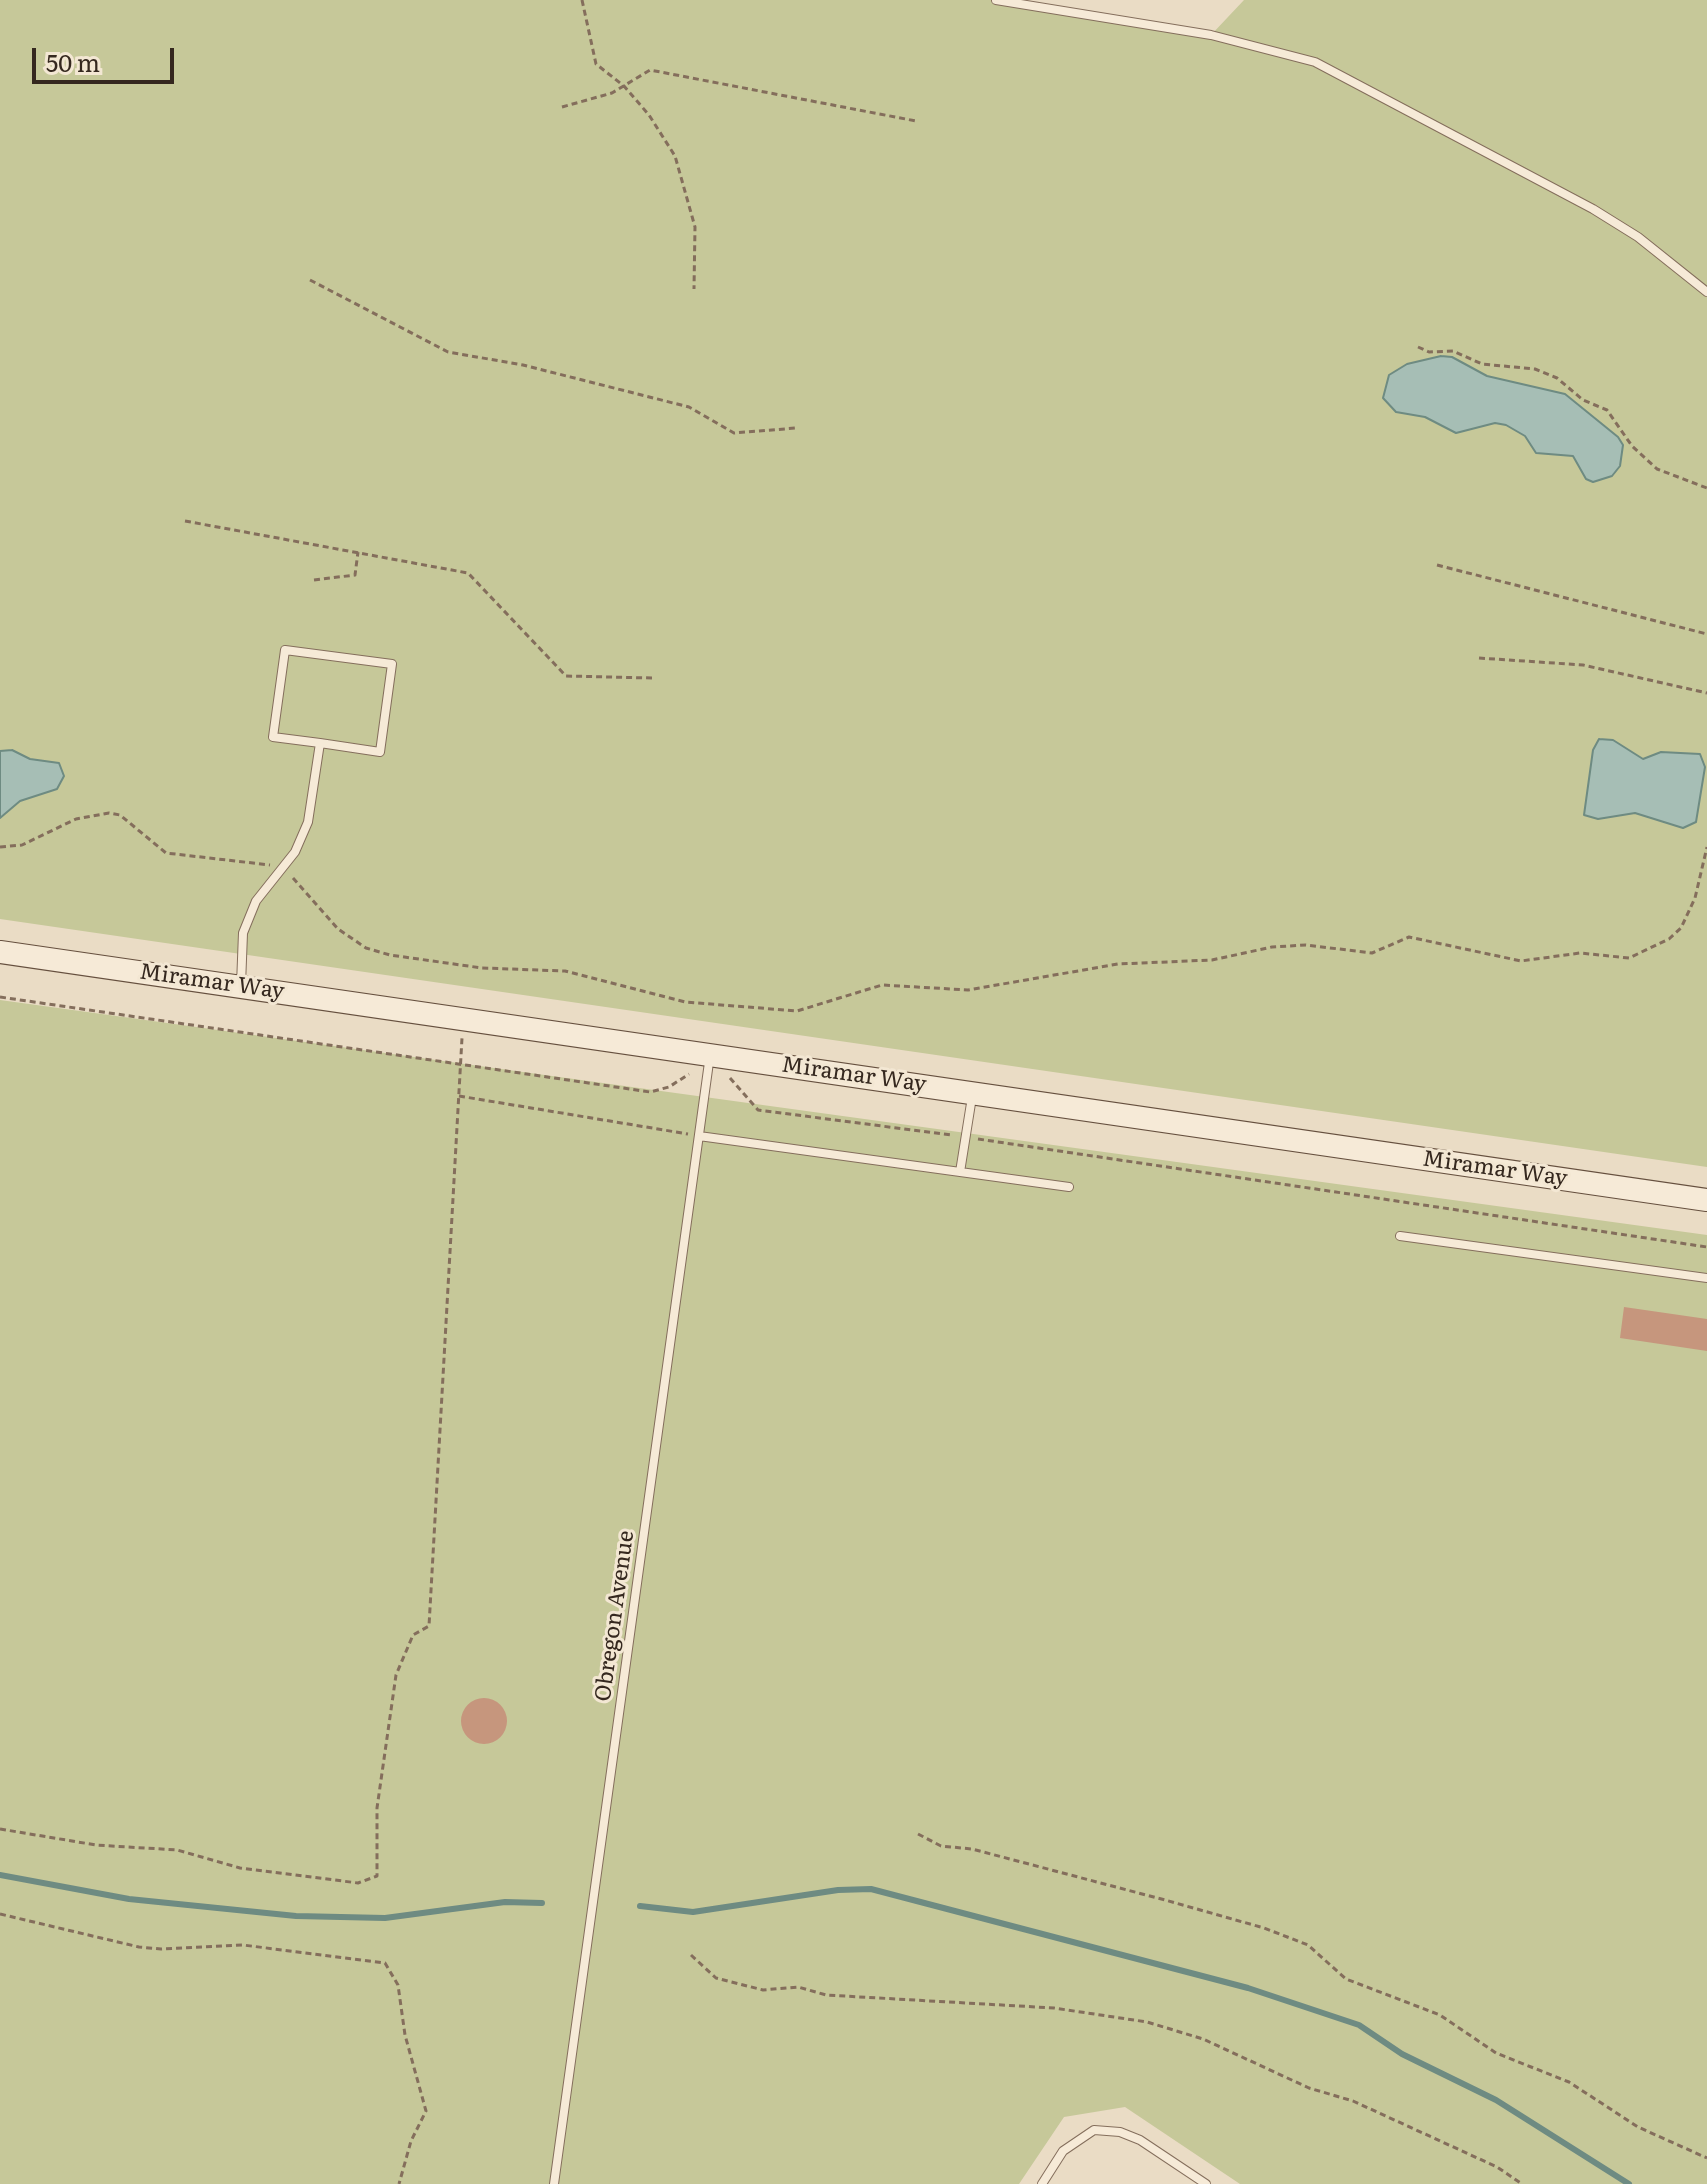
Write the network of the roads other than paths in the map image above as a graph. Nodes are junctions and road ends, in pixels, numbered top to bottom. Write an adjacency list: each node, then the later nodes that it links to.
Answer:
1 (996, 0): 2 (lane)
2 (1707, 292)
3 (320, 743): 3 (lane); 5 (lane)
4 (0, 952): 5 (street, Miramar Way)
5 (241, 986): 6 (street, Miramar Way)
6 (709, 1063): 7 (street, Miramar Way); 8 (lane, Obregon Avenue)
7 (973, 1092): 9 (lane); 11 (street, Miramar Way)
8 (699, 1136): 9 (lane); 14 (lane, Obregon Avenue)
9 (960, 1172): 10 (lane)
10 (1069, 1187)
11 (1707, 1200)
12 (1400, 1236): 13 (lane)
13 (1707, 1278)
14 (554, 2184)
15 (1042, 2184): 16 (lane)
16 (1206, 2184)

